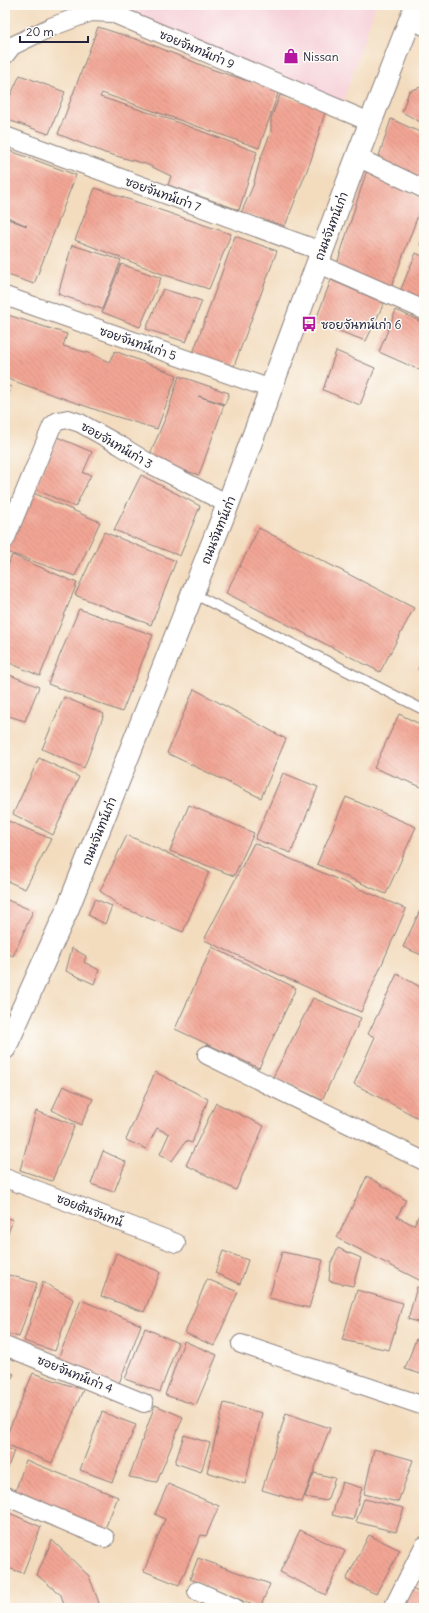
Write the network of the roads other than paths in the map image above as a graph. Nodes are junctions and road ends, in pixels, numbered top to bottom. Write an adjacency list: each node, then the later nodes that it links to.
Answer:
1 (416, 16): 3 (street, ถนนจันทน์เก่า)
2 (7, 48): 3 (street, ซอยจันทน์เก่า 9)
3 (370, 122): 5 (street, ถนนจันทน์เก่า)
4 (5, 136): 7 (street, ซอยจันทน์เก่า 7)
5 (357, 157): 6 (street); 7 (street, ถนนจันทน์เก่า)
6 (424, 189)
7 (319, 257): 9 (street); 10 (street, ถนนจันทน์เก่า)
8 (5, 296): 10 (street, ซอยจันทน์เก่า 5)
9 (424, 310)
10 (271, 389): 11 (street, ถนนจันทน์เก่า)
11 (228, 504): 12 (street, ซอยจันทน์เก่า 3); 13 (street, ถนนจันทน์เก่า)
12 (5, 540)
13 (192, 593): 14 (lane); 15 (street, ถนนจันทน์เก่า)
14 (424, 710)
15 (5, 1048)
16 (207, 1055): 17 (street)
17 (424, 1161)
18 (5, 1178): 19 (street, ซอยต้นจันทน์)
19 (176, 1243)
20 (241, 1344): 23 (street)
21 (5, 1346): 22 (street, ซอยจันทน์เก่า 4)
22 (144, 1403)
23 (424, 1406)
24 (5, 1496): 25 (street)
25 (105, 1538)
26 (424, 1546): 27 (street)
27 (417, 1577): 30 (street)
28 (197, 1590): 29 (street)
29 (235, 1608)
30 (393, 1608)

